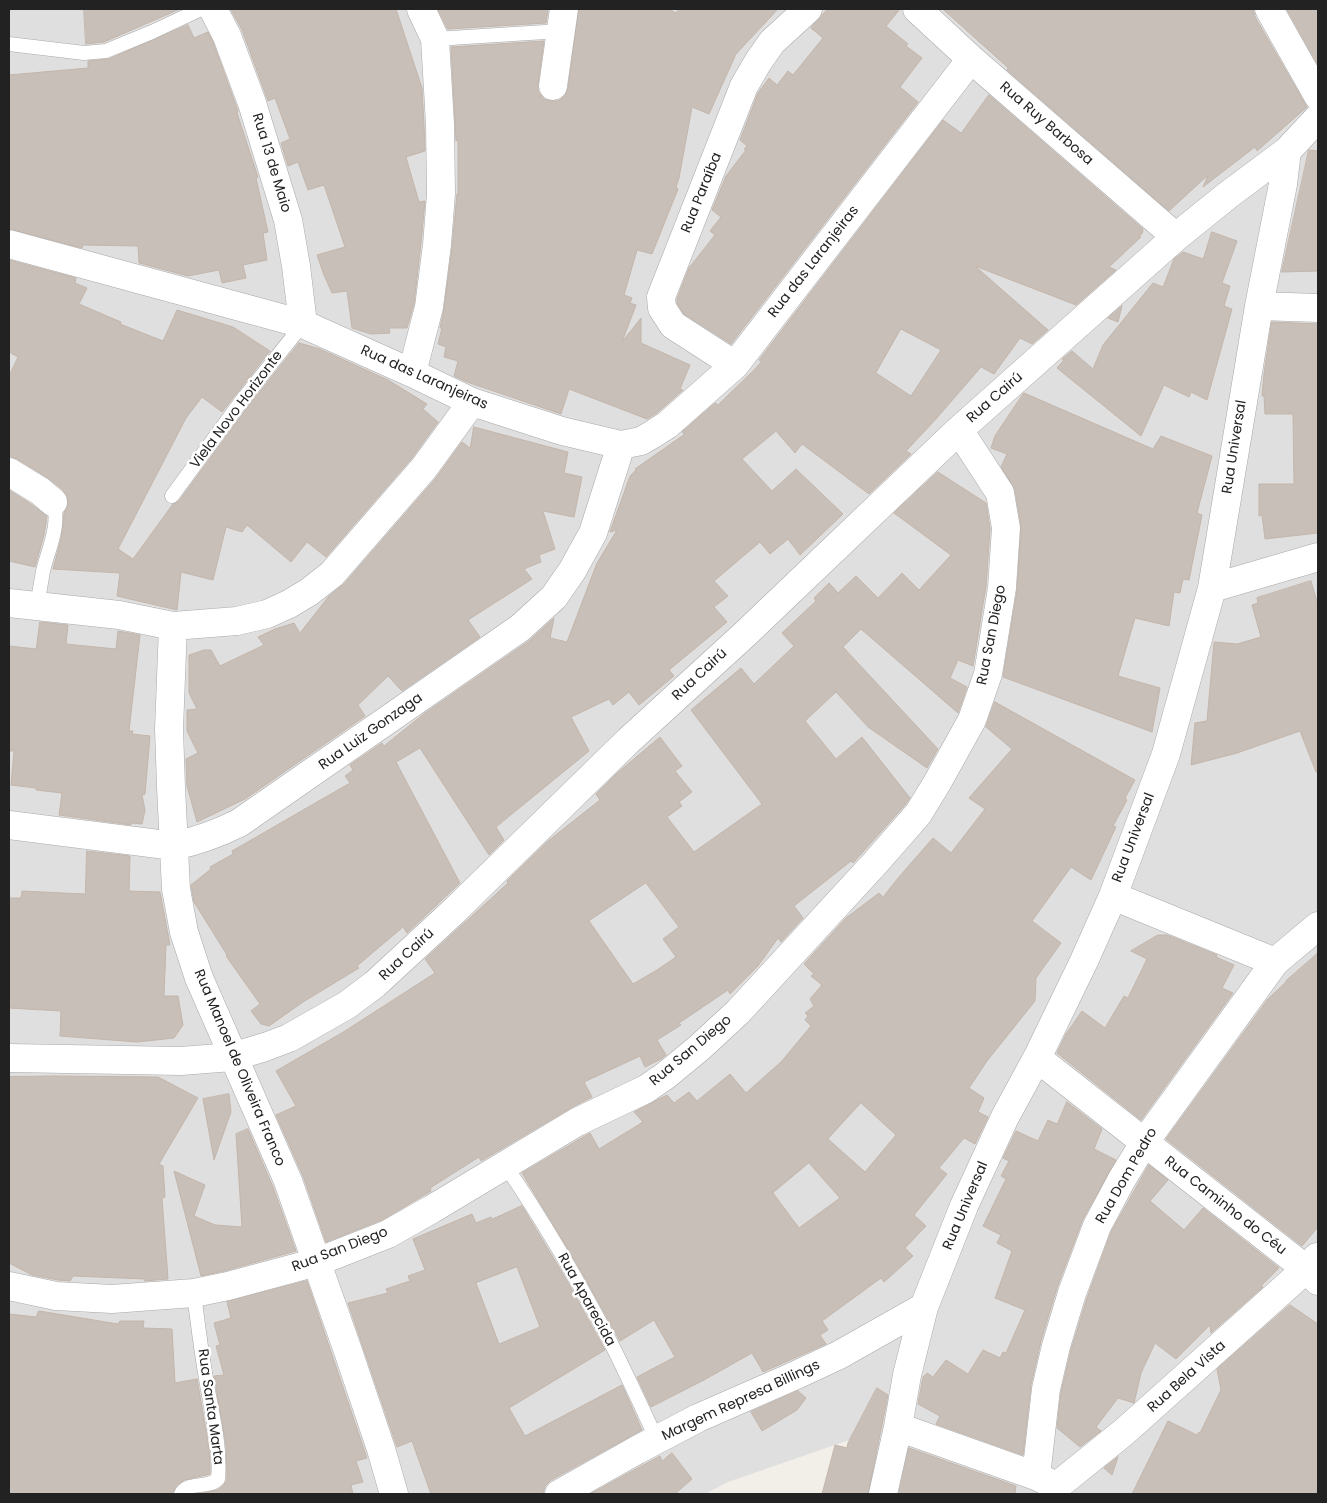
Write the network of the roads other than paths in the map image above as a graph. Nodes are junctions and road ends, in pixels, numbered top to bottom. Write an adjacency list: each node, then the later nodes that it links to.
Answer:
1 (201, 9): 9 (lane)
2 (213, 9): 19 (street, Rua 13 de Maio)
3 (421, 9): 8 (street)
4 (808, 9): 20 (street, Rua Paraíba)
5 (917, 9): 10 (street, Rua Ruy Barbosa)
6 (1269, 9): 12 (street)
7 (562, 20): 8 (lane); 11 (street)
8 (435, 39): 21 (street)
9 (9, 44)
10 (971, 59): 15 (street, Rua Ruy Barbosa); 20 (street, Rua das Laranjeiras)
11 (553, 86)
12 (1318, 96)
13 (1318, 118): 14 (street, Rua Cairú)
14 (1287, 151): 15 (street, Rua Cairú); 17 (street, Rua Universal)
15 (1176, 237): 23 (street, Rua Cairú)
16 (9, 244): 19 (street, Rua das Laranjeiras)
17 (1259, 306): 18 (street); 29 (street, Rua Universal)
18 (1318, 308)
19 (302, 324): 21 (street, Rua das Laranjeiras); 26 (lane, Viela Novo Horizonte)
20 (735, 365): 24 (street, Rua das Laranjeiras)
21 (412, 373): 22 (street, Rua das Laranjeiras)
22 (472, 402): 24 (street, Rua das Laranjeiras); 32 (street)
23 (959, 430): 38 (street, Rua Cairú); 42 (street, Rua San Diego)
24 (621, 445): 34 (street, Rua Luiz Gonzaga)
25 (9, 472): 27 (street)
26 (172, 496)
27 (53, 502): 31 (lane)
28 (1318, 557): 29 (street)
29 (1212, 588): 35 (street, Rua Universal)
30 (9, 602): 31 (street)
31 (37, 606): 32 (street)
32 (173, 626): 34 (street, Rua Manoel de Oliveira Franco)
33 (9, 825): 34 (street, Rua Luiz Gonzaga)
34 (174, 846): 38 (street, Rua Manoel de Oliveira Franco)
35 (1112, 896): 37 (street); 40 (street, Rua Universal)
36 (1318, 926): 37 (street, Rua Dom Pedro)
37 (1275, 962): 41 (street, Rua Dom Pedro)
38 (232, 1057): 39 (street, Rua Cairú); 43 (street, Rua Manoel de Oliveira Franco)
39 (9, 1058)
40 (1037, 1058): 41 (street, Rua Caminho do Céu); 47 (street, Rua Universal)
41 (1144, 1143): 44 (street, Rua Caminho do Céu); 50 (street, Rua Dom Pedro)
42 (505, 1165): 43 (street, Rua San Diego); 49 (lane, Rua Aparecida)
43 (317, 1262): 46 (street, Rua San Diego); 52 (street, Rua Manoel de Oliveira Franco)
44 (1314, 1268): 50 (street, Rua Bela Vista)
45 (9, 1286): 46 (street, Rua San Diego)
46 (194, 1293): 51 (lane, Rua Santa Marta)
47 (924, 1307): 48 (street, Rua Universal); 49 (street, Margem Represa Billings)
48 (898, 1427): 50 (street); 54 (street, Rua Universal)
49 (657, 1440): 53 (street, Margem Represa Billings)
50 (1049, 1485)
51 (181, 1494)
52 (394, 1494)
53 (559, 1494)
54 (883, 1494)

